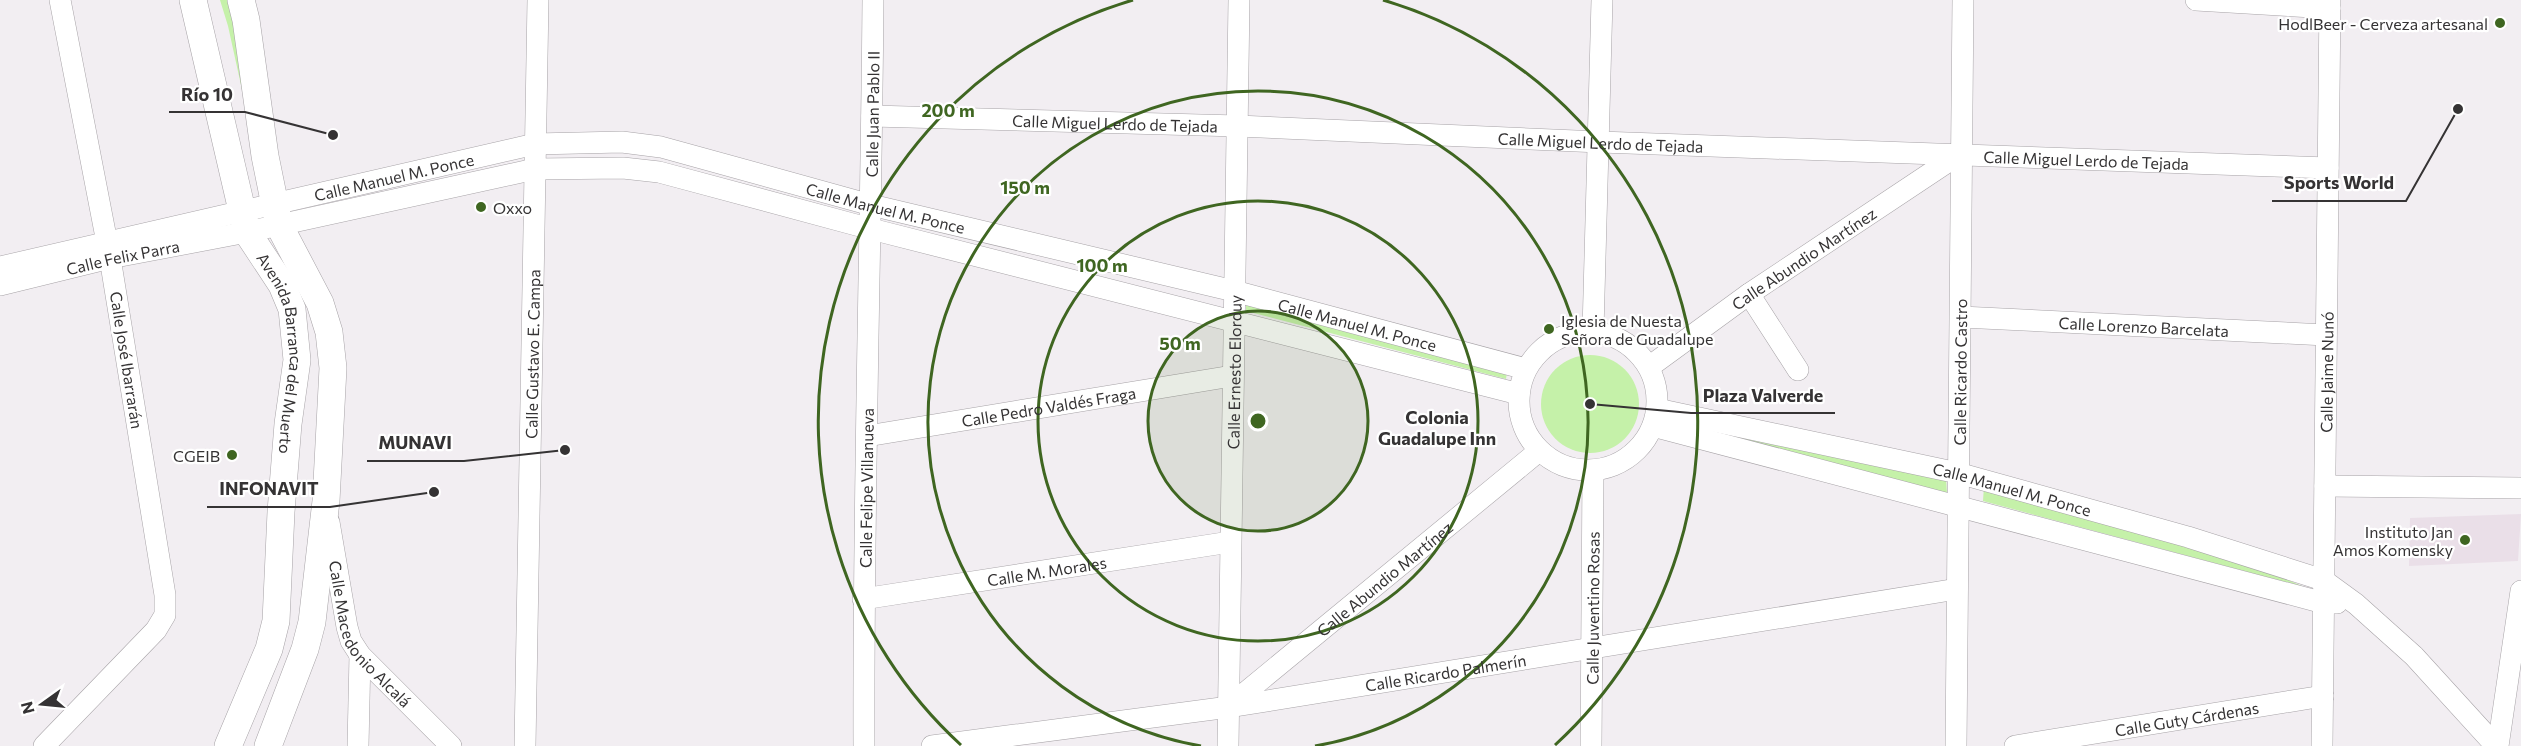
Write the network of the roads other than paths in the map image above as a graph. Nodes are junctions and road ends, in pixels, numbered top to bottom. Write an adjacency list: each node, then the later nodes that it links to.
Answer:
1 (60, 0): 22 (street, Calle José Ibarrarán)
2 (193, 0): 20 (main road, Avenida Barranca del Muerto)
3 (241, 0): 19 (main road, Avenida Barranca del Muerto)
4 (538, 0): 14 (street, Calle Gustavo E. Campa)
5 (873, 0): 11 (street, Calle Juan Pablo II)
6 (1239, 0): 12 (street, Calle Ernesto Elorduy)
7 (1602, 0): 13 (street)
8 (1963, 0): 15 (street, Calle Ricardo Castro)
9 (2196, 0): 10 (street)
10 (2330, 4): 16 (street, Calle Jaime Nunó)
11 (872, 116): 12 (street, Calle Miguel Lerdo de Tejada); 18 (street, Calle Juan Pablo II)
12 (1238, 126): 13 (street, Calle Miguel Lerdo de Tejada); 25 (street, Calle Ernesto Elorduy)
13 (1600, 142): 15 (street, Calle Miguel Lerdo de Tejada); 29 (street)
14 (535, 144): 17 (street, Calle Gustavo E. Campa); 18 (street, Calle Manuel M. Ponce); 19 (street, Calle Manuel M. Ponce)
15 (1961, 153): 16 (street, Calle Miguel Lerdo de Tejada); 26 (street, Calle Abundio Martínez); 27 (street, Calle Ricardo Castro)
16 (2328, 168): 30 (street, Calle Jaime Nunó)
17 (535, 169): 19 (street, Calle Manuel M. Ponce); 21 (street, Calle Manuel M. Ponce); 61 (street, Calle Gustavo E. Campa)
18 (871, 205): 21 (street, Calle Juan Pablo II); 25 (street, Calle Manuel M. Ponce)
19 (277, 215): 20 (street, Calle Manuel M. Ponce); 43 (main road, Avenida Barranca del Muerto)
20 (236, 220): 22 (street, Calle Felix Parra); 22 (street, Calle Felix Parra); 57 (main road, Avenida Barranca del Muerto)
21 (871, 230): 28 (street, Calle Manuel M. Ponce); 37 (street, Calle Felipe Villanueva)
22 (108, 250): 23 (street, Calle Felix Parra); 24 (street, Calle Felix Parra); 56 (street, Calle José Ibarrarán)
23 (0, 267)
24 (0, 285)
25 (1234, 291): 28 (street, Calle Ernesto Elorduy); 32 (street, Calle Manuel M. Ponce)
26 (1749, 294): 31 (street, Calle Abundio Martínez); 33 (street)
27 (1961, 316): 30 (street, Calle Lorenzo Barcelata); 40 (street, Calle Ricardo Castro)
28 (1234, 320): 34 (street, Calle Ernesto Elorduy); 35 (street, Calle Manuel M. Ponce)
29 (1593, 332): 31 (street); 32 (street)
30 (2326, 335): 41 (street, Calle Jaime Nunó)
31 (1648, 367): 36 (street)
32 (1526, 369): 35 (street)
33 (1798, 370)
34 (1232, 376): 37 (street, Calle Pedro Valdés Fraga); 45 (street, Calle Ernesto Elorduy)
35 (1519, 394): 38 (street)
36 (1655, 417): 39 (street); 40 (street, Calle Manuel M. Ponce); 44 (street, Calle Manuel M. Ponce)
37 (867, 436): 49 (street, Calle Felipe Villanueva)
38 (1539, 451): 39 (street); 55 (street, Calle Abundio Martínez)
39 (1593, 471): 52 (street, Calle Juventino Rosas)
40 (1958, 473): 44 (street, Calle Ricardo Castro); 46 (street, Calle Manuel M. Ponce)
41 (2325, 486): 42 (street); 46 (street, Calle Jaime Nunó)
42 (2521, 489)
43 (326, 501): 53 (street, Calle Macedonio Alcalá); 58 (main road, Avenida Barranca del Muerto)
44 (1958, 507): 47 (street, Calle Ricardo Castro); 50 (street, Calle Manuel M. Ponce)
45 (1230, 542): 49 (street, Calle M. Morales); 55 (street, Calle Ernesto Elorduy)
46 (2323, 580): 50 (street, Calle Jaime Nunó); 51 (street, Calle Manuel M. Ponce)
47 (1957, 589): 52 (street, Calle Ricardo Palmerín); 66 (street, Calle Ricardo Castro)
48 (2521, 591): 69 (street)
49 (863, 599): 62 (street, Calle Felipe Villanueva)
50 (2324, 603): 51 (street, Calle Manuel M. Ponce); 54 (street, Calle Jaime Nunó)
51 (2356, 604): 69 (street, Calle Manuel M. Ponce)
52 (1593, 647): 55 (street, Calle Ricardo Palmerín); 65 (street, Calle Juventino Rosas)
53 (360, 655): 59 (street); 60 (street, Calle Macedonio Alcalá)
54 (2322, 696): 67 (street, Calle Guty Cárdenas); 68 (street, Calle Jaime Nunó)
55 (1229, 706): 63 (street, Calle Ricardo Palmerín); 64 (street, Calle Ernesto Elorduy)
56 (44, 746)
57 (228, 746)
58 (268, 746)
59 (358, 746)
60 (451, 746)
61 (525, 746)
62 (864, 746)
63 (932, 746)
64 (1228, 746)
65 (1591, 746)
66 (1956, 746)
67 (2015, 746)
68 (2322, 746)
69 (2497, 746)

